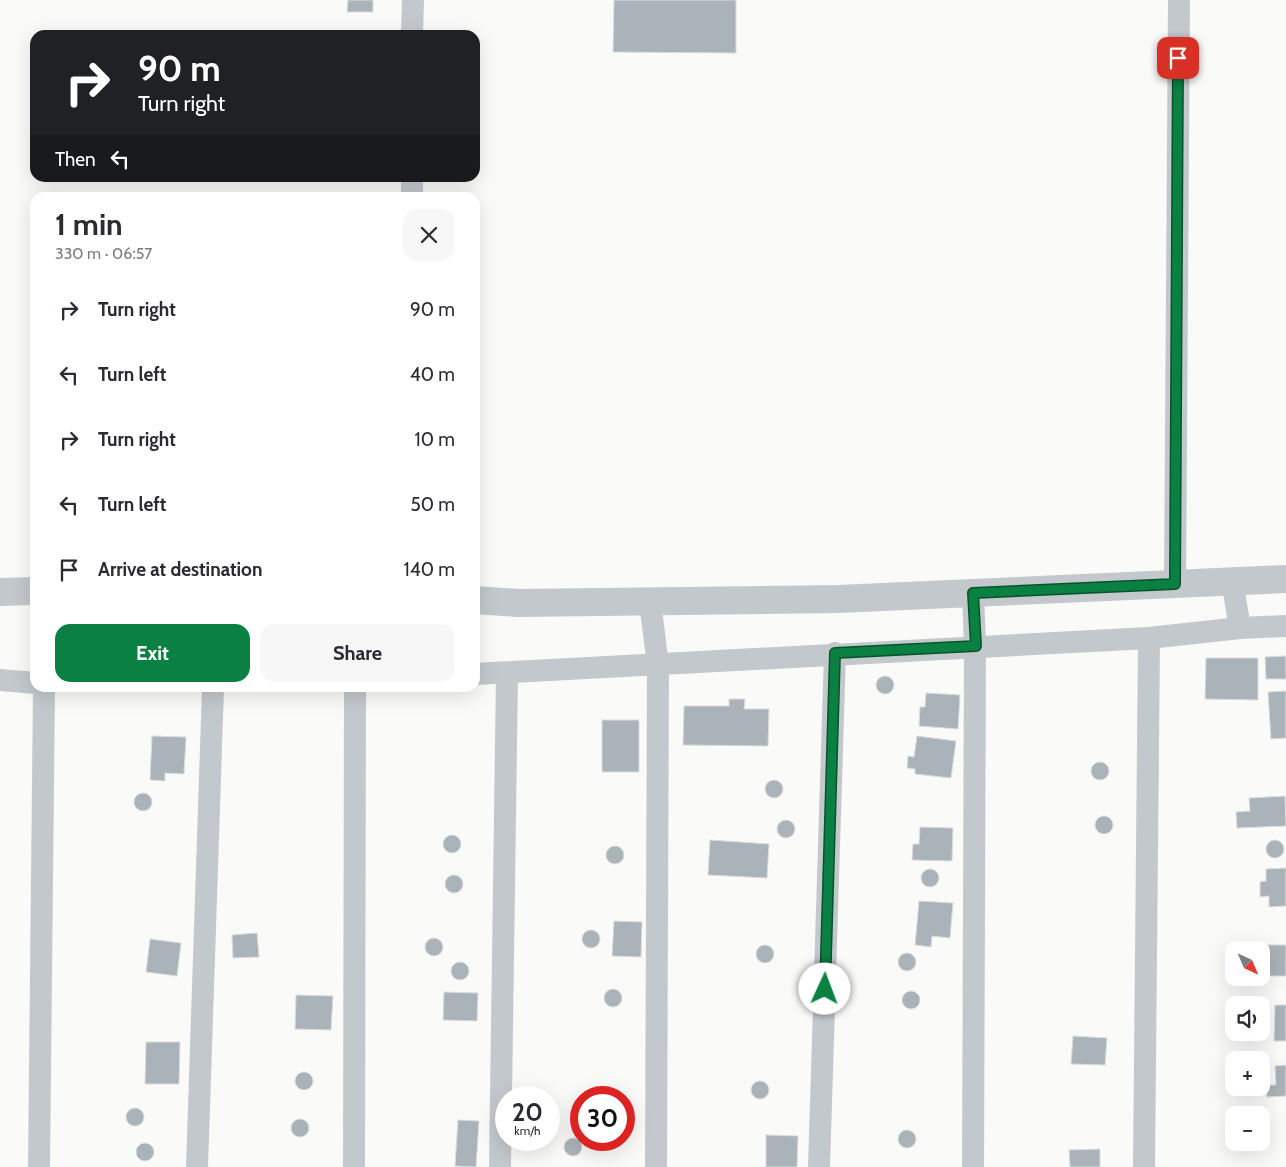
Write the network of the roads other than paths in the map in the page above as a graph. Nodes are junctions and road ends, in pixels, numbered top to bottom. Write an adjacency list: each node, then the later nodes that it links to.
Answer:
1 (412, 0): 3 (street)
2 (1179, 0): 6 (street)
3 (412, 30)
4 (1286, 579): 5 (street)
5 (1232, 581): 6 (street); 13 (street)
6 (1175, 584): 9 (street)
7 (30, 591): 8 (street)
8 (0, 592)
9 (973, 593): 11 (street); 15 (street)
10 (480, 600): 11 (street)
11 (650, 601): 17 (street)
12 (1286, 626): 13 (street)
13 (1240, 628): 14 (street)
14 (1149, 638): 15 (street); 32 (street)
15 (976, 646): 16 (street); 31 (street)
16 (835, 653): 17 (street); 30 (street)
17 (658, 666): 19 (street); 29 (street)
18 (480, 674): 19 (street)
19 (507, 674): 28 (street)
20 (0, 680): 21 (street)
21 (30, 683)
22 (44, 692): 25 (street)
23 (214, 692): 26 (street)
24 (355, 692): 27 (street)
25 (40, 1167)
26 (198, 1167)
27 (354, 1167)
28 (500, 1167)
29 (656, 1167)
30 (819, 1167)
31 (973, 1167)
32 (1144, 1167)

